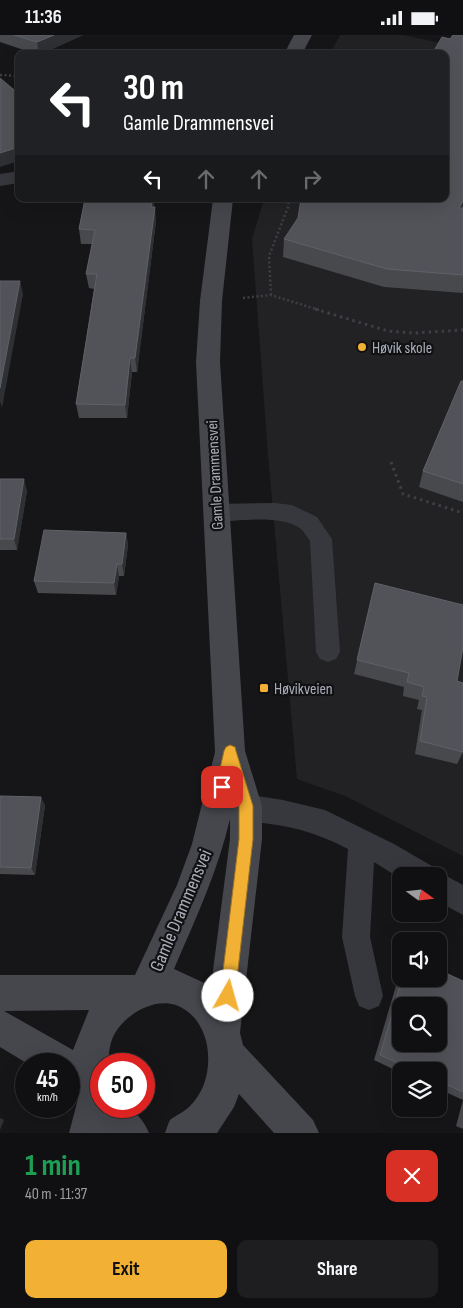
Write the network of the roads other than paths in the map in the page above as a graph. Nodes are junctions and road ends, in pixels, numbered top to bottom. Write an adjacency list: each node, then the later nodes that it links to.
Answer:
1 (303, 35): 2 (main road)
2 (295, 50)
3 (15, 178): 4 (street)
4 (0, 180)
5 (223, 202): 6 (main road, Gamle Drammensvei)
6 (215, 513): 7 (lane); 8 (main road, Gamle Drammensvei)
7 (328, 652)
8 (232, 805): 9 (lane); 13 (main road, Gamle Drammensvei); 17 (main road, Gamle Drammensvei)
9 (362, 841): 10 (lane); 15 (lane)
10 (407, 867)
11 (448, 892): 12 (lane)
12 (463, 901)
13 (140, 989): 14 (main road); 17 (main road); 18 (main road)
14 (0, 993)
15 (369, 996)
16 (0, 1027): 18 (main road)
17 (226, 1043): 20 (main road, Gamle Drammensvei); 21 (main road)
18 (81, 1089): 19 (main road)
19 (130, 1133)
20 (184, 1133)
21 (300, 1133)

